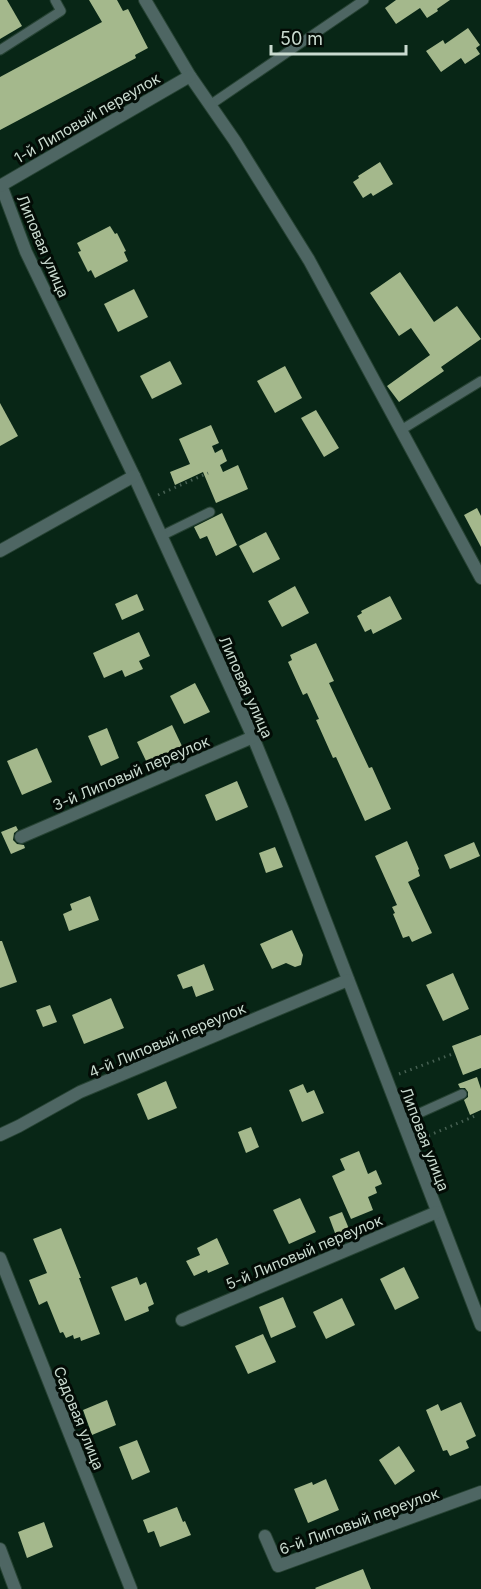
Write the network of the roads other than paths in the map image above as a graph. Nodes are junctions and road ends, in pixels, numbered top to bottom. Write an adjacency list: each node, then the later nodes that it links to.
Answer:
1 (55, 0): 4 (lane)
2 (145, 0): 5 (street)
3 (364, 0): 6 (lane)
4 (0, 50)
5 (189, 76): 6 (street); 7 (street, 1-й Липовый переулок)
6 (210, 105): 9 (street)
7 (1, 186): 10 (street, Липовая улица)
8 (481, 381): 9 (lane)
9 (401, 430): 14 (street)
10 (134, 476): 12 (street, Липовая улица); 13 (street)
11 (210, 512): 12 (lane)
12 (161, 536): 15 (street, Липовая улица)
13 (0, 551)
14 (481, 578)
15 (253, 736): 16 (street, 3-й Липовый переулок); 17 (street, Липовая улица)
16 (21, 837)
17 (348, 980): 19 (street, Липовая улица); 20 (street, 4-й Липовый переулок)
18 (462, 1094): 19 (lane)
19 (402, 1121): 21 (street, Липовая улица)
20 (0, 1135)
21 (437, 1212): 23 (street, 5-й Липовый переулок); 24 (street, Липовая улица)
22 (0, 1258): 29 (street, Садовая улица)
23 (182, 1320)
24 (481, 1325)
25 (481, 1492): 26 (street, 6-й Липовый переулок)
26 (265, 1536)
27 (0, 1550): 28 (street)
28 (15, 1589)
29 (131, 1589)

